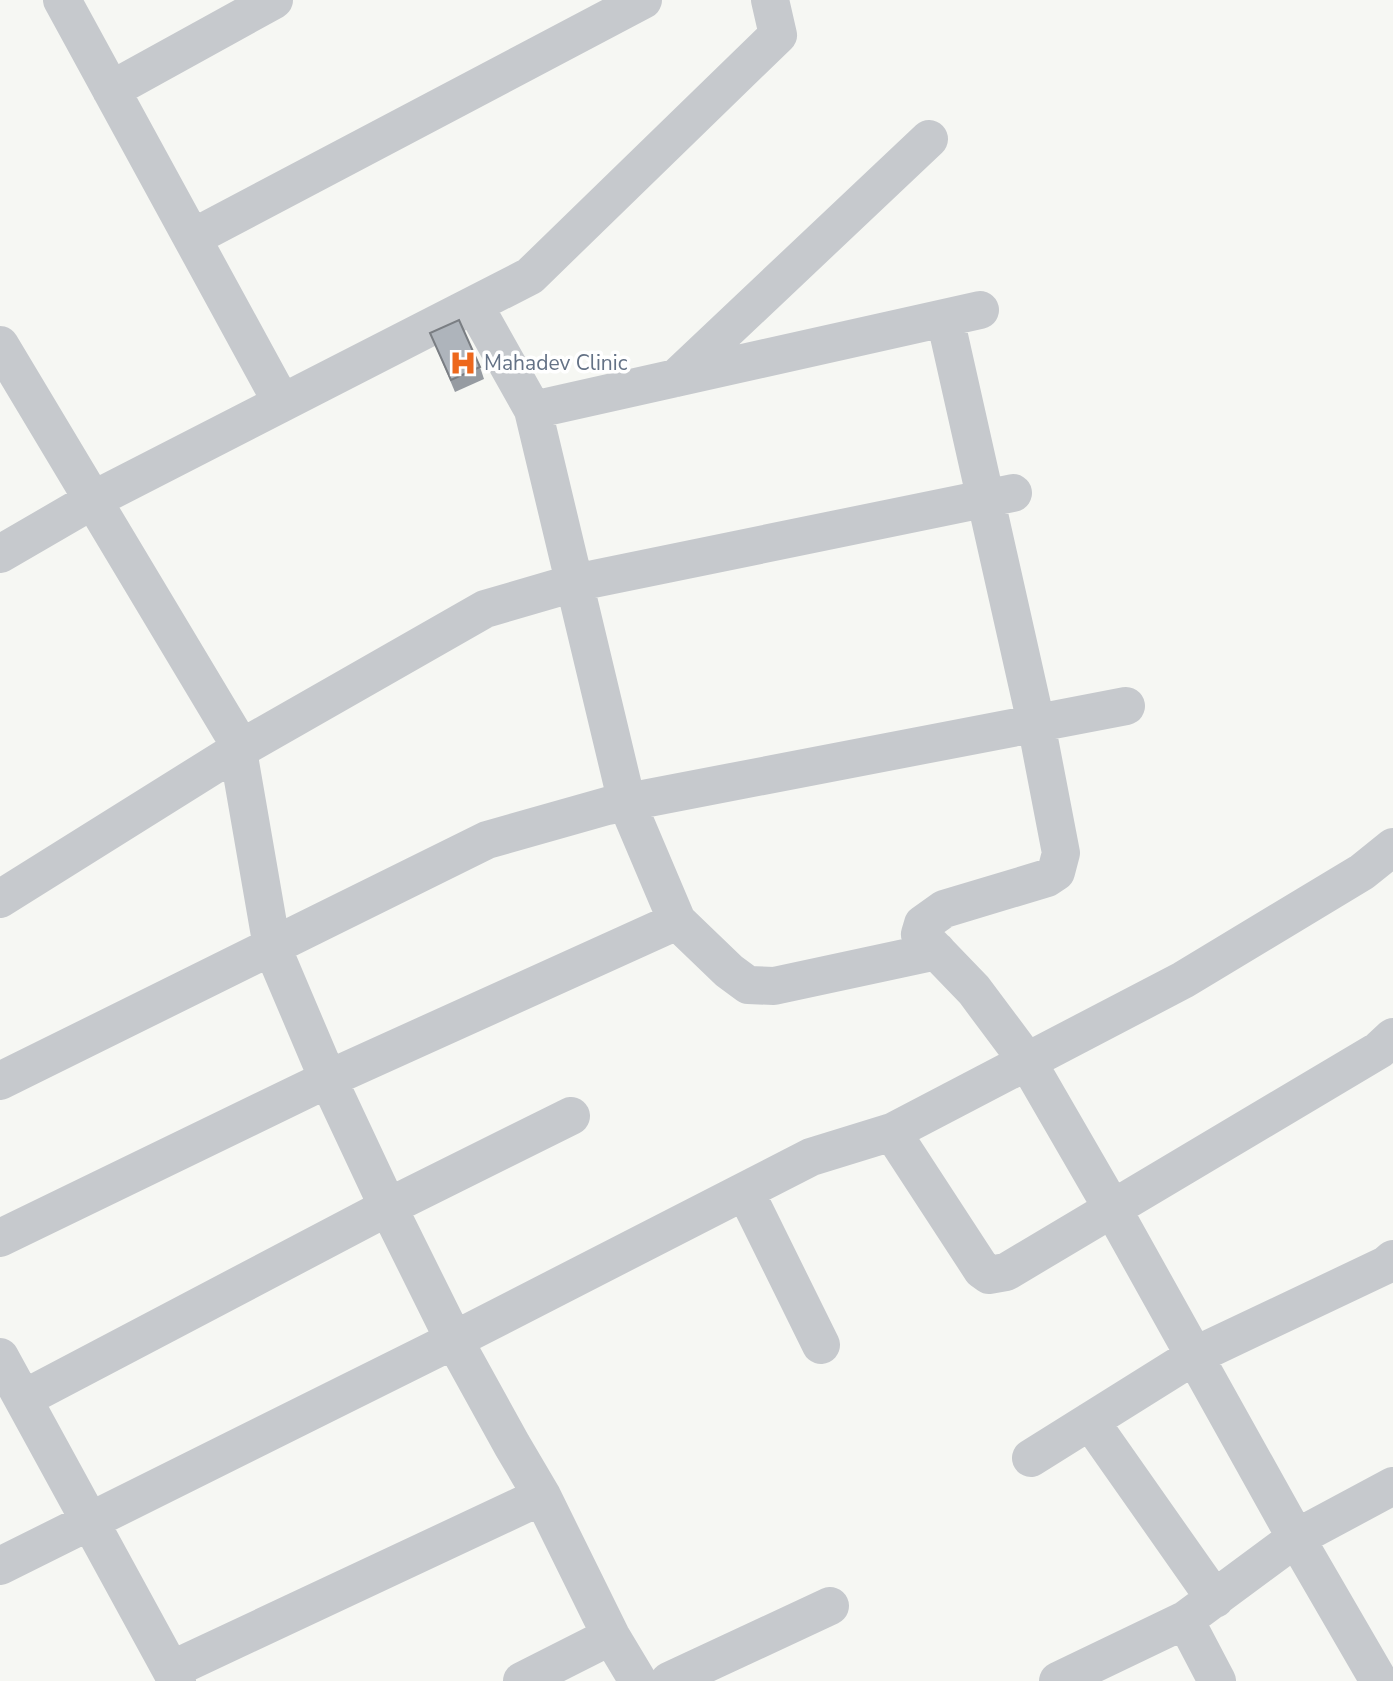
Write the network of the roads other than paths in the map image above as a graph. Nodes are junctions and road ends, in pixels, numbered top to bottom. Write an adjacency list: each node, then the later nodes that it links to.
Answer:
1 (62, 0): 5 (street)
2 (274, 0): 5 (street)
3 (643, 0): 7 (street)
4 (770, 0): 8 (street)
5 (111, 90): 7 (street)
6 (929, 139): 10 (street)
7 (192, 238): 11 (street)
8 (474, 305): 11 (street); 12 (street)
9 (0, 345): 14 (street)
10 (676, 378): 12 (street); 13 (street)
11 (282, 403): 14 (street)
12 (533, 410): 16 (street)
13 (999, 495): 16 (street); 18 (street)
14 (93, 500): 15 (street); 19 (street)
15 (0, 554)
16 (574, 583): 19 (street); 20 (street)
17 (1126, 706): 18 (street)
18 (1036, 723): 20 (street); 25 (street)
19 (238, 750): 22 (street); 24 (street)
20 (627, 803): 23 (street); 24 (street)
21 (1393, 847): 27 (street)
22 (0, 899)
23 (677, 921): 25 (street); 28 (street)
24 (272, 947): 28 (street); 29 (street)
25 (937, 951): 27 (street)
26 (1393, 1037): 34 (street)
27 (1027, 1062): 31 (street); 34 (street)
28 (328, 1079): 33 (street); 35 (street)
29 (0, 1081)
30 (571, 1116): 33 (street)
31 (892, 1132): 32 (street); 34 (street)
32 (745, 1191): 37 (street); 38 (street)
33 (388, 1207): 37 (street); 41 (street)
34 (1112, 1208): 39 (street)
35 (0, 1238)
36 (1393, 1259): 39 (street)
37 (454, 1340): 45 (street); 46 (street)
38 (821, 1345)
39 (1194, 1356): 42 (street); 47 (street)
40 (0, 1357): 41 (street)
41 (23, 1399): 46 (street)
42 (1090, 1421): 43 (street); 50 (street)
43 (1031, 1458)
44 (1393, 1486): 47 (street)
45 (542, 1496): 51 (street); 52 (street)
46 (89, 1521): 48 (street); 52 (street)
47 (1296, 1538): 50 (street); 59 (street)
48 (0, 1566)
49 (830, 1606): 56 (street)
50 (1200, 1609): 57 (street); 58 (street)
51 (611, 1636): 54 (street); 55 (street)
52 (174, 1676)
53 (1393, 1677): 60 (street)
54 (522, 1681)
55 (638, 1681)
56 (669, 1681)
57 (1058, 1681)
58 (1217, 1681)
59 (1379, 1681)
60 (1389, 1681)

